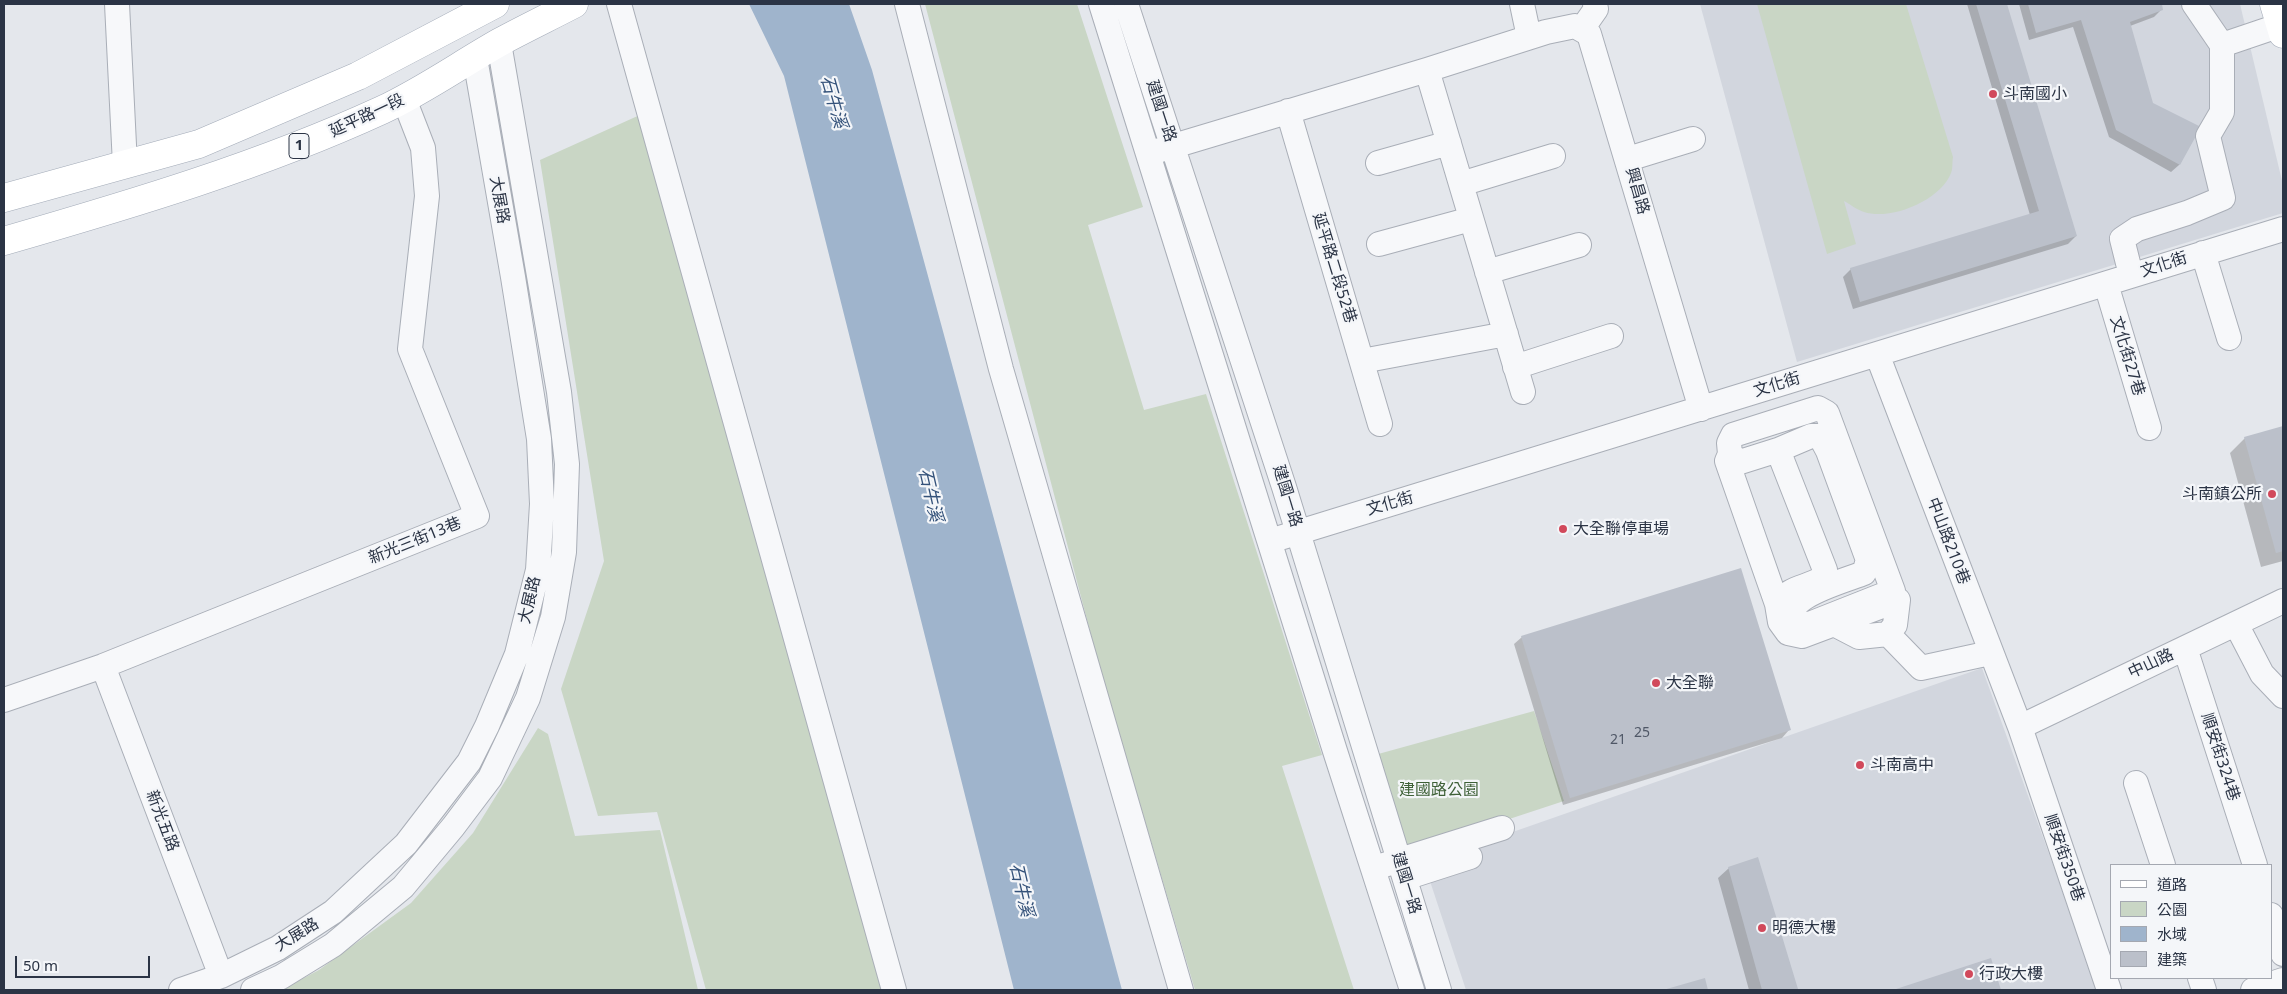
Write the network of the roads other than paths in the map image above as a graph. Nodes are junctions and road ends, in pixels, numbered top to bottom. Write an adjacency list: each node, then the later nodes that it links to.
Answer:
1 (117, 4): 28 (street)
2 (493, 4): 11 (main road); 15 (main road)
3 (574, 4): 15 (main road, 延平路一段 / 1)
4 (619, 4): 78 (street)
5 (907, 4): 79 (street)
6 (1101, 4): 24 (street, 建國一路)
7 (1126, 4): 23 (street, 建國一路)
8 (1522, 4): 14 (street)
9 (1595, 4): 13 (street)
10 (2194, 4): 16 (street)
11 (467, 11): 17 (main road); 28 (main road)
12 (2279, 21): 16 (street)
13 (1582, 29): 14 (street); 26 (street, 興昌路)
14 (1529, 37): 18 (street)
15 (499, 43): 17 (main road, 延平路一段 / 1); 77 (street, 大展路)
16 (2222, 45): 37 (street)
17 (475, 58): 19 (main road, 延平路一段 / 1); 74 (street, 大展路)
18 (1427, 70): 20 (street); 22 (street)
19 (404, 99): 33 (main road, 延平路一段 / 1); 61 (street, 新光三街13巷)
20 (1288, 111): 23 (street); 44 (street, 延平路二段52巷)
21 (1693, 139): 26 (street)
22 (1449, 143): 27 (street); 29 (street)
23 (1172, 147): 24 (street); 52 (street, 建國一路)
24 (1148, 154): 53 (street, 建國一路)
25 (1553, 156): 29 (street)
26 (1628, 159): 47 (street, 興昌路)
27 (1378, 163)
28 (125, 165): 30 (main road)
29 (1461, 184): 31 (street)
30 (4, 198)
31 (1471, 218): 34 (street); 38 (street)
32 (2283, 230): 36 (street, 文化街)
33 (4, 241)
34 (1379, 244)
35 (1579, 245): 38 (street)
36 (2203, 253): 39 (street, 文化街); 42 (street)
37 (2128, 263)
38 (1487, 272): 40 (street)
39 (2106, 284): 43 (street, 文化街); 49 (street, 文化街27巷)
40 (1506, 334): 44 (street); 45 (street)
41 (1611, 336): 45 (street)
42 (2229, 338)
43 (1877, 354): 47 (street, 文化街); 60 (street, 中山路210巷)
44 (1362, 361): 48 (street, 延平路二段52巷)
45 (1515, 367): 46 (street)
46 (1523, 392)
47 (1701, 409): 52 (street, 文化街)
48 (1380, 424)
49 (2149, 428)
50 (1778, 450): 51 (street); 51 (street); 55 (street)
51 (1730, 454): 55 (street)
52 (1298, 532): 53 (street, 文化街); 71 (street, 建國一路)
53 (1270, 540): 70 (street, 建國一路)
54 (2283, 602): 57 (street, 中山路)
55 (1777, 604): 56 (street)
56 (1834, 624): 58 (street); 58 (street)
57 (2236, 624): 59 (street, 中山路); 62 (street)
58 (1888, 634): 60 (street)
59 (2184, 648): 64 (street, 中山路); 69 (street, 順安街324巷)
60 (1990, 653): 64 (street, 中山路210巷)
61 (103, 666): 63 (street, 新光三街13巷); 74 (street, 新光五路)
62 (2283, 696)
63 (4, 700)
64 (2020, 726): 82 (street, 順安街350巷)
65 (2136, 782): 68 (street)
66 (1502, 828): 71 (street)
67 (1470, 857): 71 (street)
68 (2163, 864)
69 (2255, 864)
70 (1373, 869): 71 (street); 80 (street, 建國一路)
71 (1402, 869): 81 (street, 建國一路)
72 (2272, 917): 73 (street)
73 (2283, 954)
74 (221, 976): 76 (street, 大展路)
75 (2283, 980): 83 (street)
76 (181, 990)
77 (253, 990)
78 (894, 990)
79 (1181, 990)
80 (1412, 990)
81 (1439, 990)
82 (2109, 990)
83 (2253, 990)

